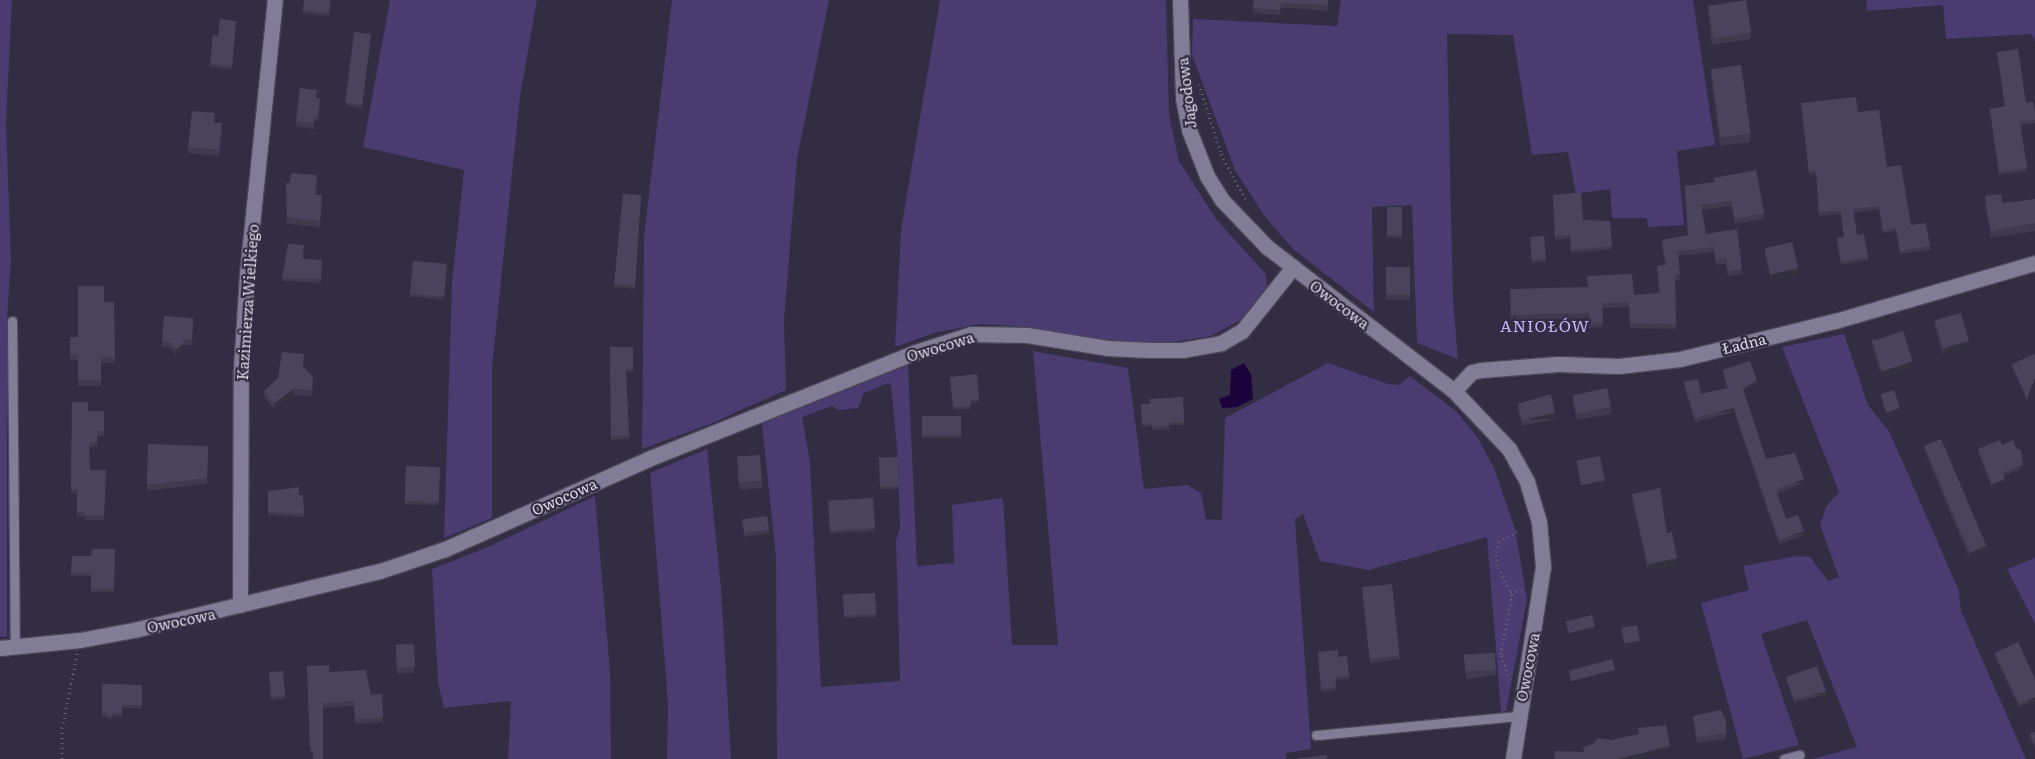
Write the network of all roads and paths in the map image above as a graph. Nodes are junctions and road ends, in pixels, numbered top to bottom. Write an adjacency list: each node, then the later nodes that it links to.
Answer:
1 (275, 0): 12 (street, Kazimierza Wielkiego)
2 (1180, 0): 6 (street, Jagodowa)
3 (1195, 74): 4 (path)
4 (1250, 206)
5 (2035, 263): 8 (street, Ładna)
6 (1293, 267): 8 (street, Owocowa); 12 (street, Owocowa)
7 (12, 321): 14 (lane)
8 (1454, 391): 17 (street, Owocowa)
9 (1518, 530): 11 (path)
10 (1520, 590): 11 (path)
11 (1511, 592): 16 (path)
12 (240, 605): 13 (street, Owocowa)
13 (80, 640): 14 (street, Owocowa); 20 (path)
14 (15, 646): 15 (street, Owocowa)
15 (0, 648)
16 (1514, 687)
17 (1518, 716): 18 (lane); 21 (street, Owocowa)
18 (1316, 735)
19 (1799, 755): 22 (lane)
20 (62, 759)
21 (1513, 759)
22 (1784, 759)

